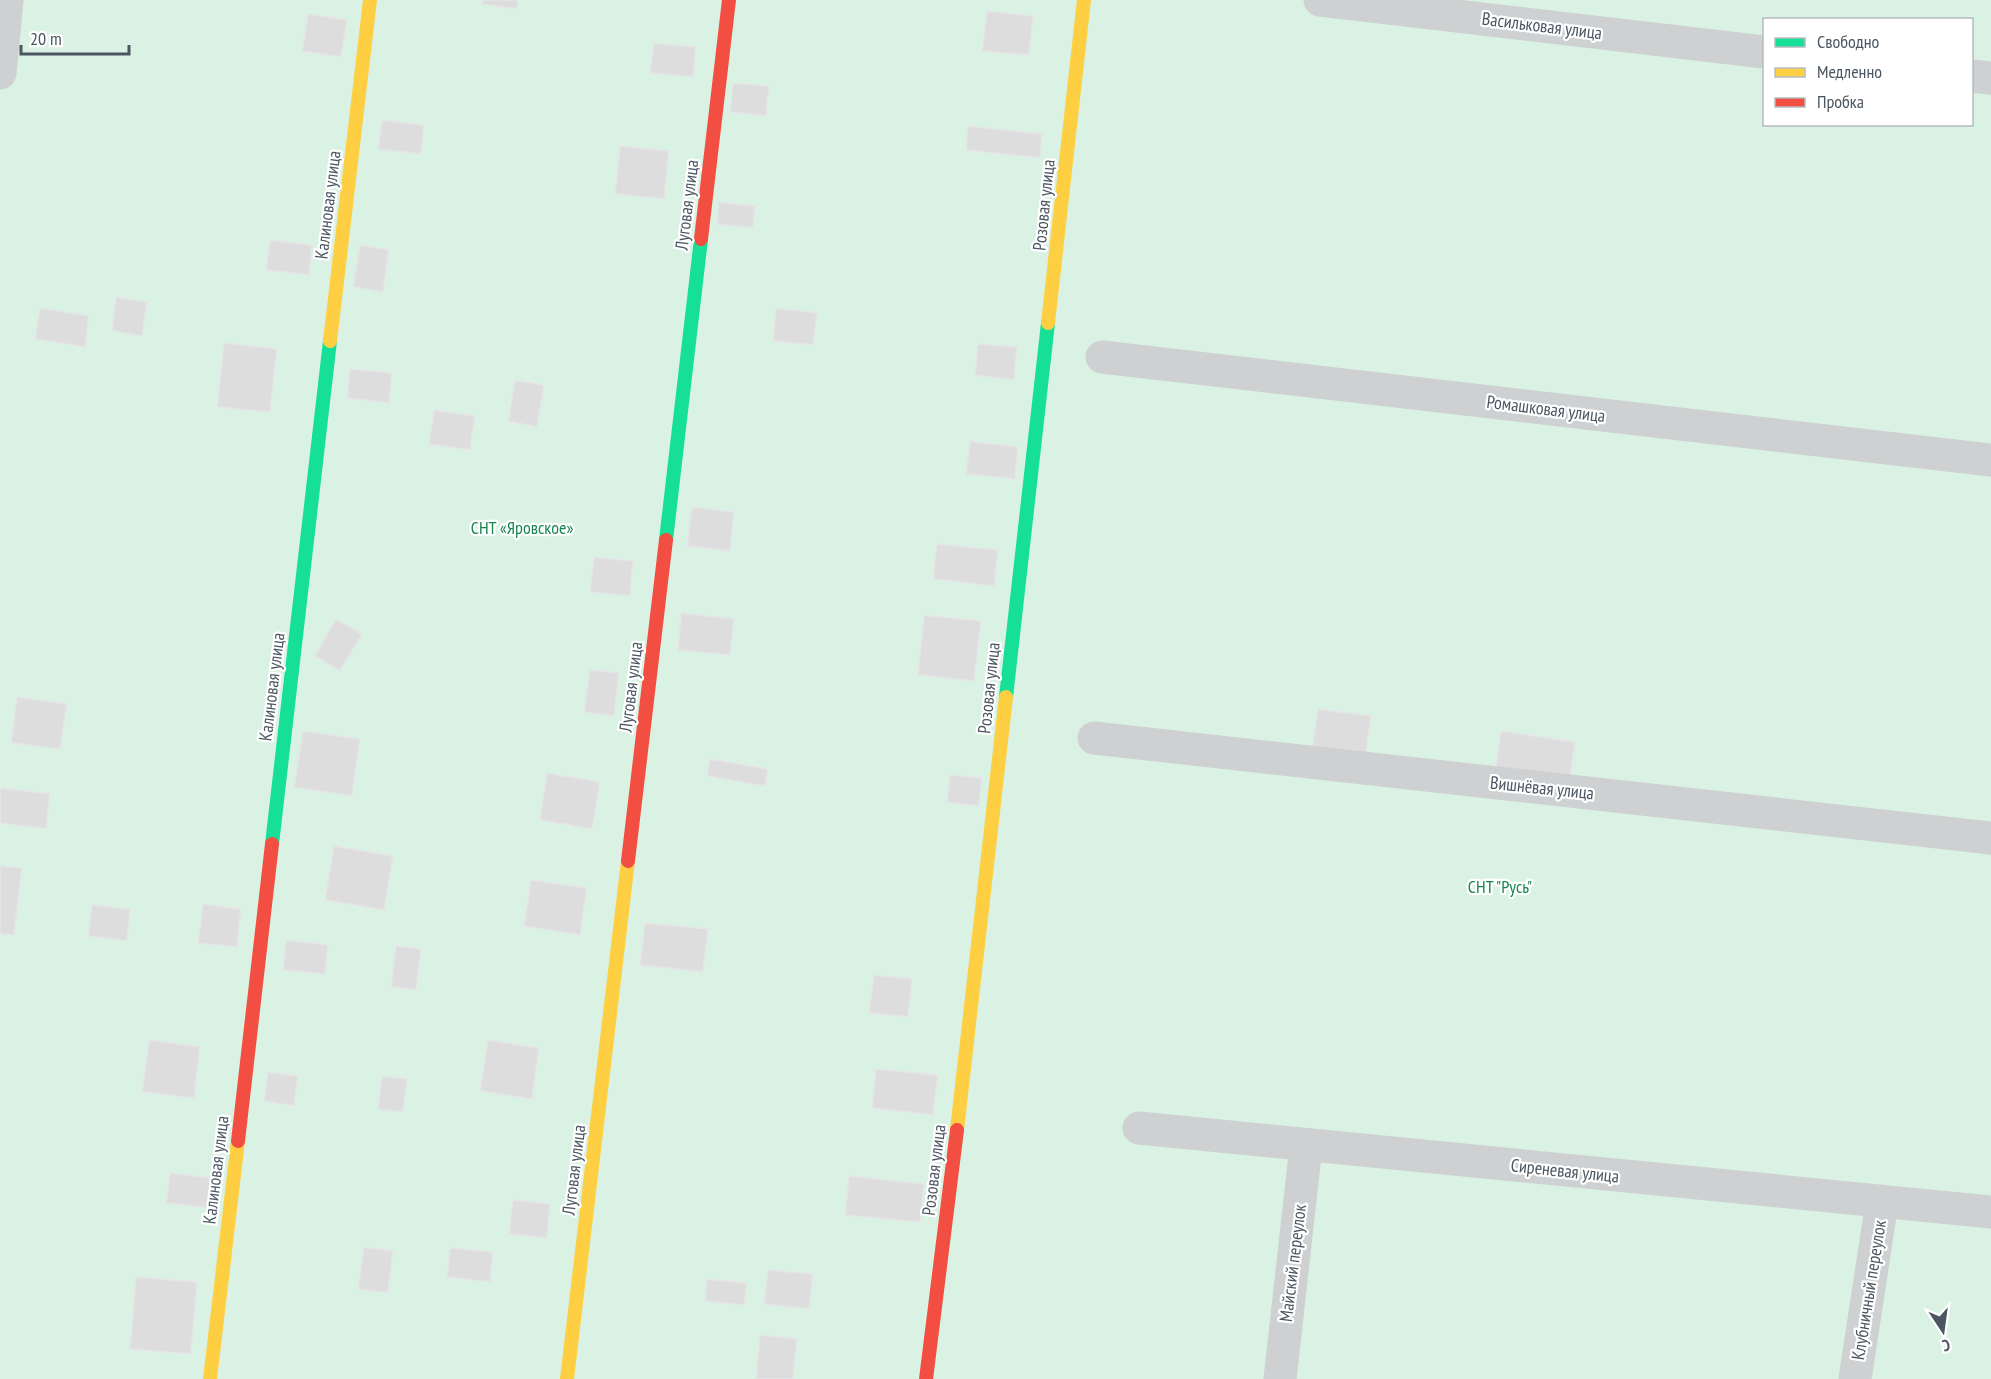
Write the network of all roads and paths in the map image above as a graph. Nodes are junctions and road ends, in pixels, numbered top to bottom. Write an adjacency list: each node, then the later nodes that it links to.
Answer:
1 (7, 0): 7 (street)
2 (370, 0): 18 (street, Калиновая улица)
3 (729, 0): 19 (street, Луговая улица)
4 (1084, 0): 20 (street, Розовая улица)
5 (1320, 0): 6 (street, Васильковая улица)
6 (1763, 52)
7 (0, 74)
8 (1973, 76): 9 (street)
9 (1991, 78)
10 (1102, 357): 11 (street, Ромашковая улица)
11 (1991, 460)
12 (1094, 738): 13 (street, Вишнёвая улица)
13 (1991, 838)
14 (1139, 1128): 15 (street, Сиреневая улица)
15 (1306, 1146): 16 (street, Сиреневая улица); 21 (street, Майский переулок)
16 (1882, 1202): 17 (street, Сиреневая улица); 22 (street, Клубничный переулок)
17 (1991, 1212)
18 (210, 1379)
19 (567, 1379)
20 (926, 1379)
21 (1280, 1379)
22 (1856, 1379)

